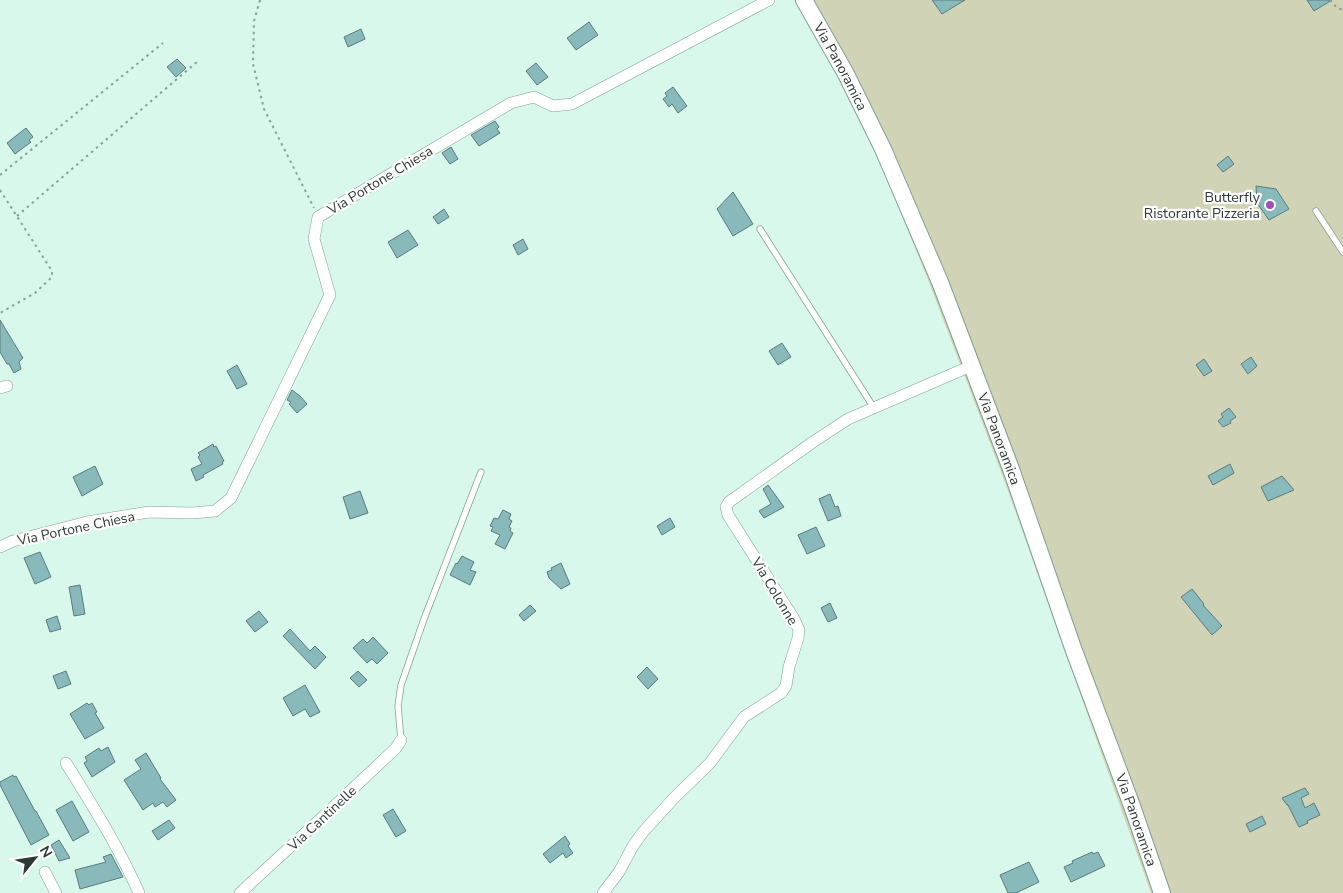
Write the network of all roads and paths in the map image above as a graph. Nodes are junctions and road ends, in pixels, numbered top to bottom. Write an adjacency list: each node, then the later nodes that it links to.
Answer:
1 (260, 0): 12 (path)
2 (769, 0): 12 (street, Via Portone Chiesa)
3 (804, 0): 16 (street, Via Panoramica)
4 (1330, 0): 5 (path)
5 (1343, 10)
6 (163, 43): 8 (path)
7 (198, 61): 11 (path)
8 (0, 175)
9 (0, 190): 11 (path)
10 (1316, 211): 14 (lane)
11 (16, 216): 15 (path)
12 (318, 217): 19 (street, Via Portone Chiesa)
13 (760, 229): 17 (lane)
14 (1343, 252)
15 (0, 312)
16 (971, 366): 17 (street, Via Colonne); 27 (street, Via Panoramica)
17 (874, 408): 26 (street, Via Colonne)
18 (481, 472): 20 (lane)
19 (0, 547)
20 (401, 740): 25 (street, Via Cantinelle)
21 (66, 762): 24 (street)
22 (45, 872): 23 (street)
23 (56, 893)
24 (139, 893)
25 (240, 893)
26 (603, 893)
27 (1162, 893)

